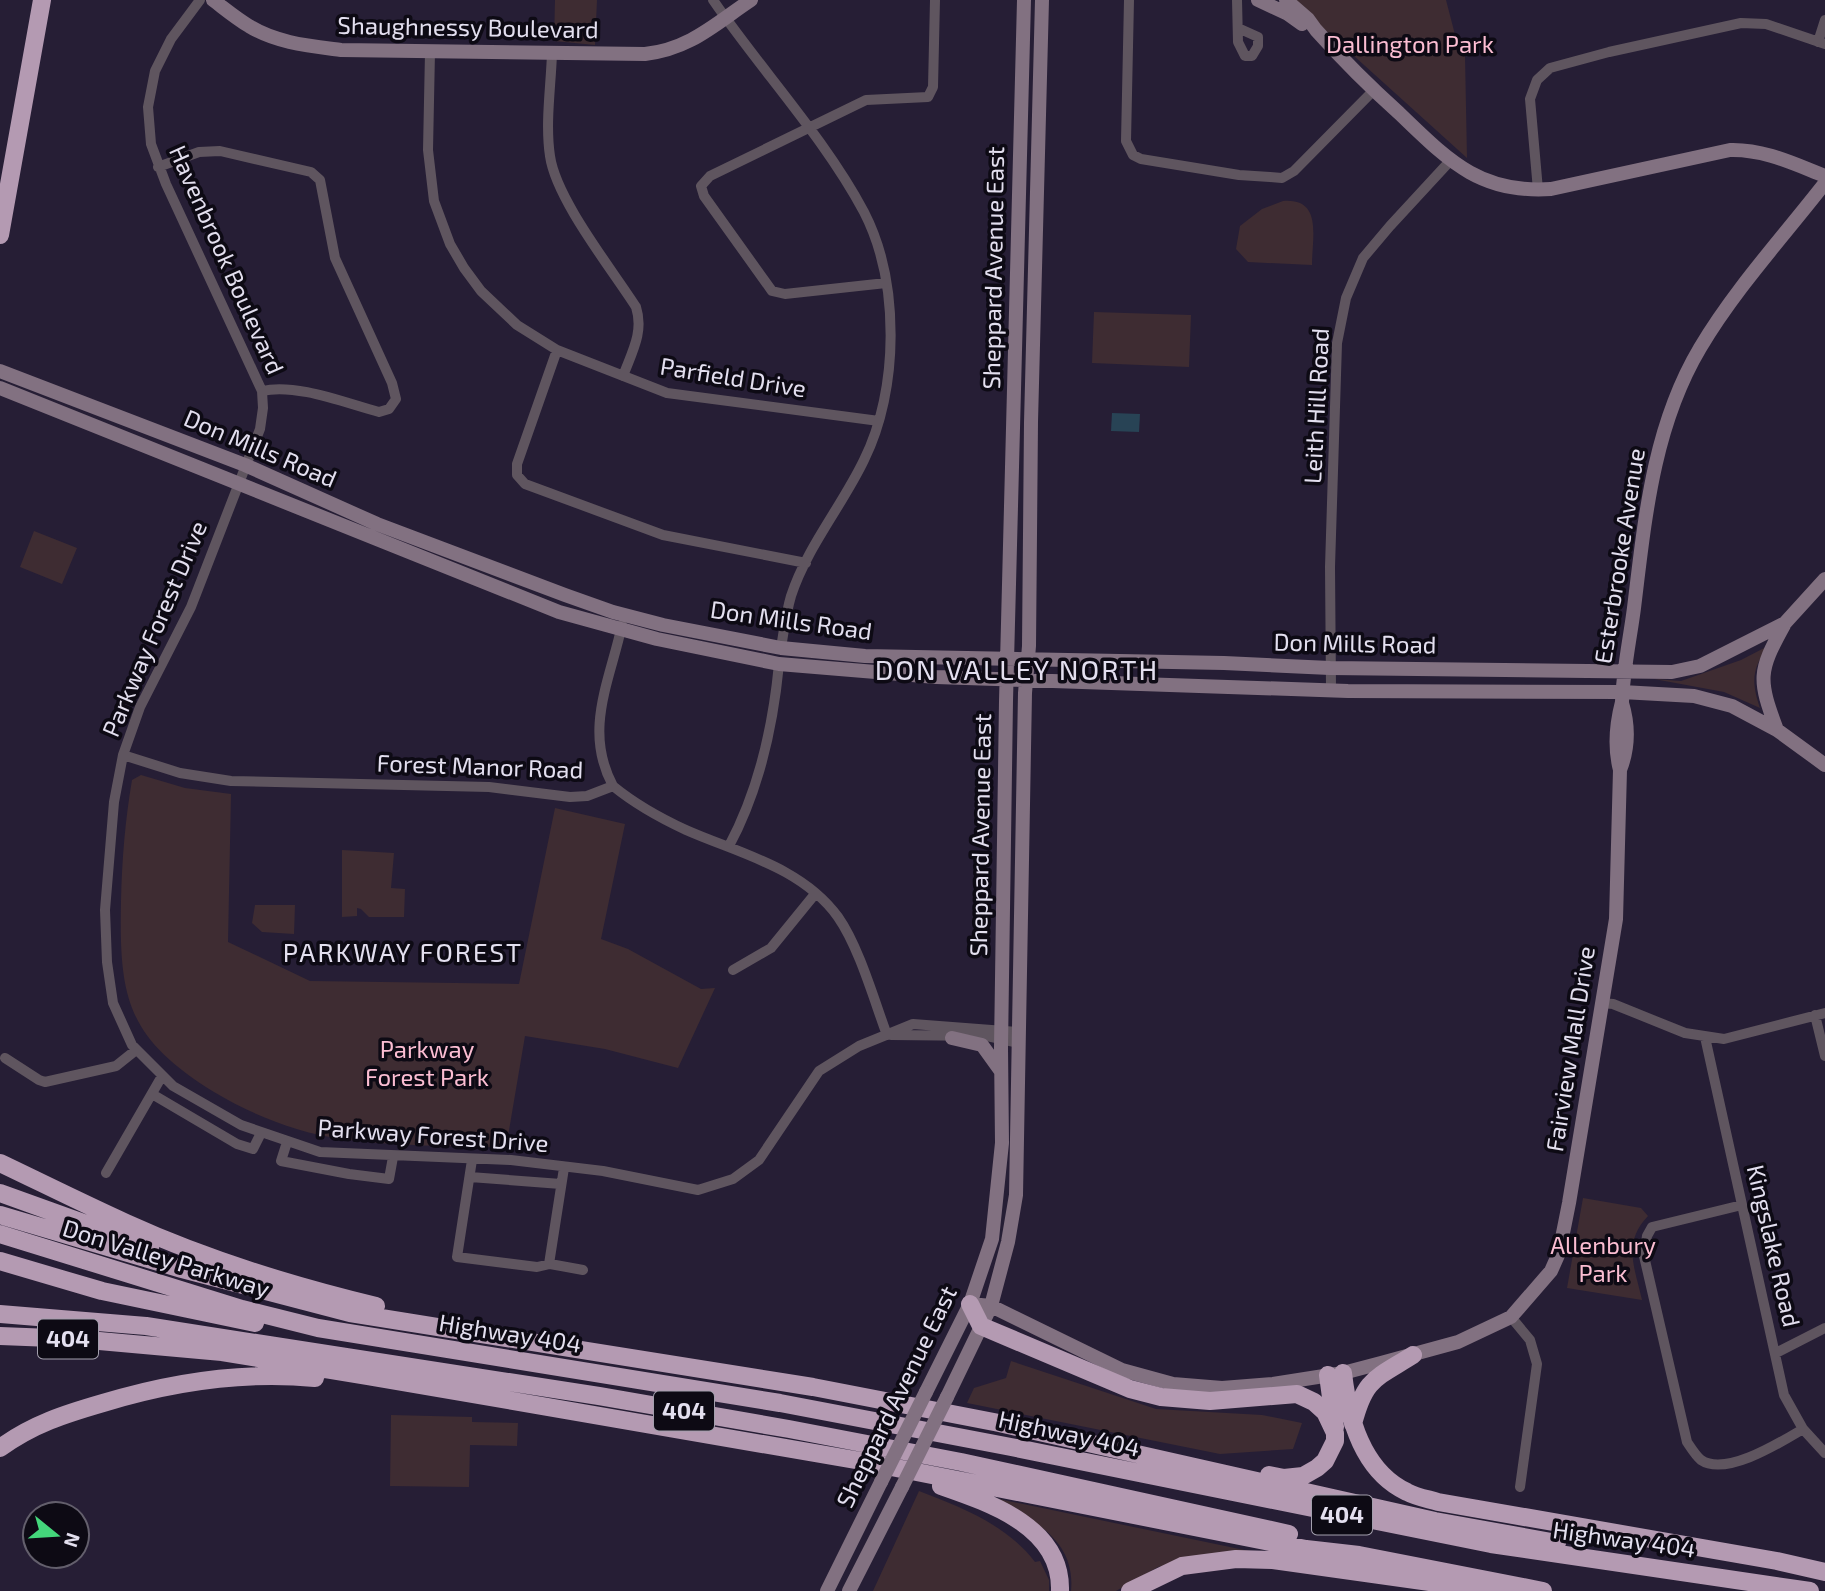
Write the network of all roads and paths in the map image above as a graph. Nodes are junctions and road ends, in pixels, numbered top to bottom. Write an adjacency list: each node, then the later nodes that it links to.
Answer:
1 (40, 0): 24 (highway); 28 (highway)
2 (200, 0): 23 (street, Havenbrook Boulevard)
3 (213, 0): 18 (main road, Shaughnessy Boulevard)
4 (713, 0): 13 (street)
5 (751, 0): 13 (main road, Shaughnessy Boulevard)
6 (935, 0): 21 (street)
7 (1024, 0): 44 (main road, Sheppard Avenue East)
8 (1042, 0): 45 (main road, Sheppard Avenue East)
9 (1129, 0): 20 (street)
10 (1237, 0): 15 (street)
11 (1258, 0): 16 (main road)
12 (1286, 0): 16 (main road)
13 (726, 18): 19 (main road, Shaughnessy Boulevard); 21 (street)
14 (1825, 20): 17 (street)
15 (1238, 28)
16 (1315, 30): 20 (main road)
17 (1821, 43): 27 (street)
18 (430, 51): 19 (main road, Shaughnessy Boulevard); 30 (street, Parfield Drive)
19 (552, 53): 32 (street)
20 (1374, 90): 22 (main road)
21 (808, 129): 29 (street); 29 (street)
22 (1450, 161): 27 (main road); 47 (street, Leith Hill Road)
23 (158, 167): 34 (street, Havenbrook Boulevard); 34 (street)
24 (0, 169)
25 (1825, 176): 27 (main road)
26 (1825, 183): 48 (main road, Esterbrooke Avenue)
27 (1538, 190)
28 (0, 235)
29 (886, 283): 35 (street)
30 (557, 350): 32 (street, Parfield Drive); 38 (street)
31 (0, 371): 36 (main road, Don Mills Road)
32 (623, 376): 35 (street, Parfield Drive)
33 (0, 388): 37 (main road, Don Mills Road)
34 (262, 391): 36 (street, Havenbrook Boulevard)
35 (879, 421): 38 (street)
36 (244, 465): 37 (street, Parkway Forest Drive); 40 (main road, Don Mills Road)
37 (237, 484): 42 (main road, Don Mills Road); 54 (street, Parkway Forest Drive)
38 (806, 563): 43 (street)
39 (1825, 579): 41 (main road)
40 (624, 615): 42 (street); 43 (main road, Don Mills Road)
41 (1785, 624): 48 (main road, Don Mills Road); 53 (main road)
42 (621, 630): 46 (main road, Don Mills Road); 56 (street)
43 (781, 648): 44 (main road, Don Mills Road)
44 (1007, 660): 45 (main road, Don Mills Road); 49 (main road, Sheppard Avenue East)
45 (1029, 660): 47 (main road, Don Mills Road); 50 (main road, Sheppard Avenue East)
46 (779, 664): 49 (main road, Don Mills Road); 57 (street)
47 (1329, 668): 48 (main road, Don Mills Road); 51 (street, Leith Hill Road)
48 (1625, 672): 52 (main road, Esterbrooke Avenue)
49 (1007, 679): 50 (main road, Don Mills Road); 63 (main road, Sheppard Avenue East)
50 (1028, 679): 51 (main road, Don Mills Road); 64 (main road, Sheppard Avenue East)
51 (1331, 689): 52 (main road, Don Mills Road)
52 (1622, 697): 53 (main road, Don Mills Road); 60 (main road, Fairview Mall Drive)
53 (1777, 730): 55 (main road, Don Mills Road)
54 (123, 755): 56 (street, Forest Manor Road); 67 (street, Parkway Forest Drive)
55 (1825, 765)
56 (613, 786): 57 (street, Forest Manor Road)
57 (729, 846): 58 (street, Forest Manor Road)
58 (815, 894): 59 (street); 62 (street, Forest Manor Road)
59 (733, 970)
60 (1602, 1003): 65 (street); 93 (main road, Fairview Mall Drive)
61 (1820, 1014): 65 (street); 68 (street)
62 (887, 1035): 63 (street, Parkway Forest Drive); 66 (street, Parkway Forest Drive); 78 (street, Parkway Forest Drive)
63 (1001, 1035): 64 (street, Parkway Forest Drive); 66 (street, Parkway Forest Drive); 70 (main road, Sheppard Avenue East)
64 (1019, 1037): 91 (main road, Sheppard Avenue East)
65 (1705, 1037): 83 (street, Kingslake Road)
66 (952, 1038): 70 (main road)
67 (136, 1050): 69 (street); 71 (street, Parkway Forest Drive)
68 (1825, 1056)
69 (5, 1058)
70 (1001, 1071): 90 (main road, Sheppard Avenue East)
71 (162, 1076): 72 (street); 73 (street, Parkway Forest Drive)
72 (152, 1094): 73 (street); 79 (street)
73 (261, 1133): 74 (street, Parkway Forest Drive)
74 (287, 1142): 75 (street, Parkway Forest Drive); 75 (street)
75 (393, 1157): 76 (street, Parkway Forest Drive)
76 (472, 1160): 78 (street, Parkway Forest Drive); 80 (street)
77 (2, 1163): 98 (highway)
78 (564, 1168): 81 (street)
79 (106, 1173)
80 (470, 1177): 81 (street); 87 (street)
81 (561, 1184): 87 (street)
82 (0, 1193): 89 (highway)
83 (1742, 1205): 99 (street, Kingslake Road); 106 (street)
84 (0, 1215): 89 (highway)
85 (0, 1234): 95 (highway, Don Valley Parkway)
86 (0, 1261): 95 (highway)
87 (549, 1264): 88 (street)
88 (583, 1270)
89 (255, 1288): 98 (highway)
90 (970, 1304): 91 (main road, Fairview Mall Drive); 94 (highway); 116 (main road, Sheppard Avenue East, bridge)
91 (990, 1306): 94 (main road, Sheppard Avenue East); 101 (main road, Fairview Mall Drive)
92 (0, 1314): 113 (highway, Highway 404 / 404)
93 (1511, 1317): 100 (main road, Fairview Mall Drive); 112 (street)
94 (981, 1326): 107 (highway); 117 (main road, Sheppard Avenue East, bridge)
95 (318, 1328): 114 (highway, Highway 404 / 404)
96 (1825, 1328): 99 (street)
97 (0, 1336): 103 (highway, Highway 404 / 404)
98 (558, 1345): 102 (highway)
99 (1776, 1353): 106 (street, Kingslake Road)
100 (1413, 1355): 101 (main road, Fairview Mall Drive); 105 (highway)
101 (1335, 1374): 105 (highway); 107 (highway)
102 (813, 1387): 107 (highway); 114 (highway)
103 (457, 1393): 104 (highway); 111 (highway, Highway 404 / 404)
104 (109, 1401): 108 (highway); 110 (highway)
105 (1353, 1424): 115 (highway)
106 (1803, 1429): 109 (street, Kingslake Road)
107 (1335, 1433)
108 (0, 1448)
109 (1825, 1453)
110 (0, 1460)
111 (861, 1461): 113 (highway, Highway 404 / 404); 118 (highway)
112 (1520, 1487)
113 (1359, 1555): 120 (highway, Highway 404 / 404)
114 (1674, 1572): 121 (highway, Highway 404 / 404)
115 (1825, 1572)
116 (827, 1591)
117 (849, 1591)
118 (1060, 1591)
119 (1130, 1591): 120 (highway)
120 (1543, 1591)
121 (1810, 1591)

